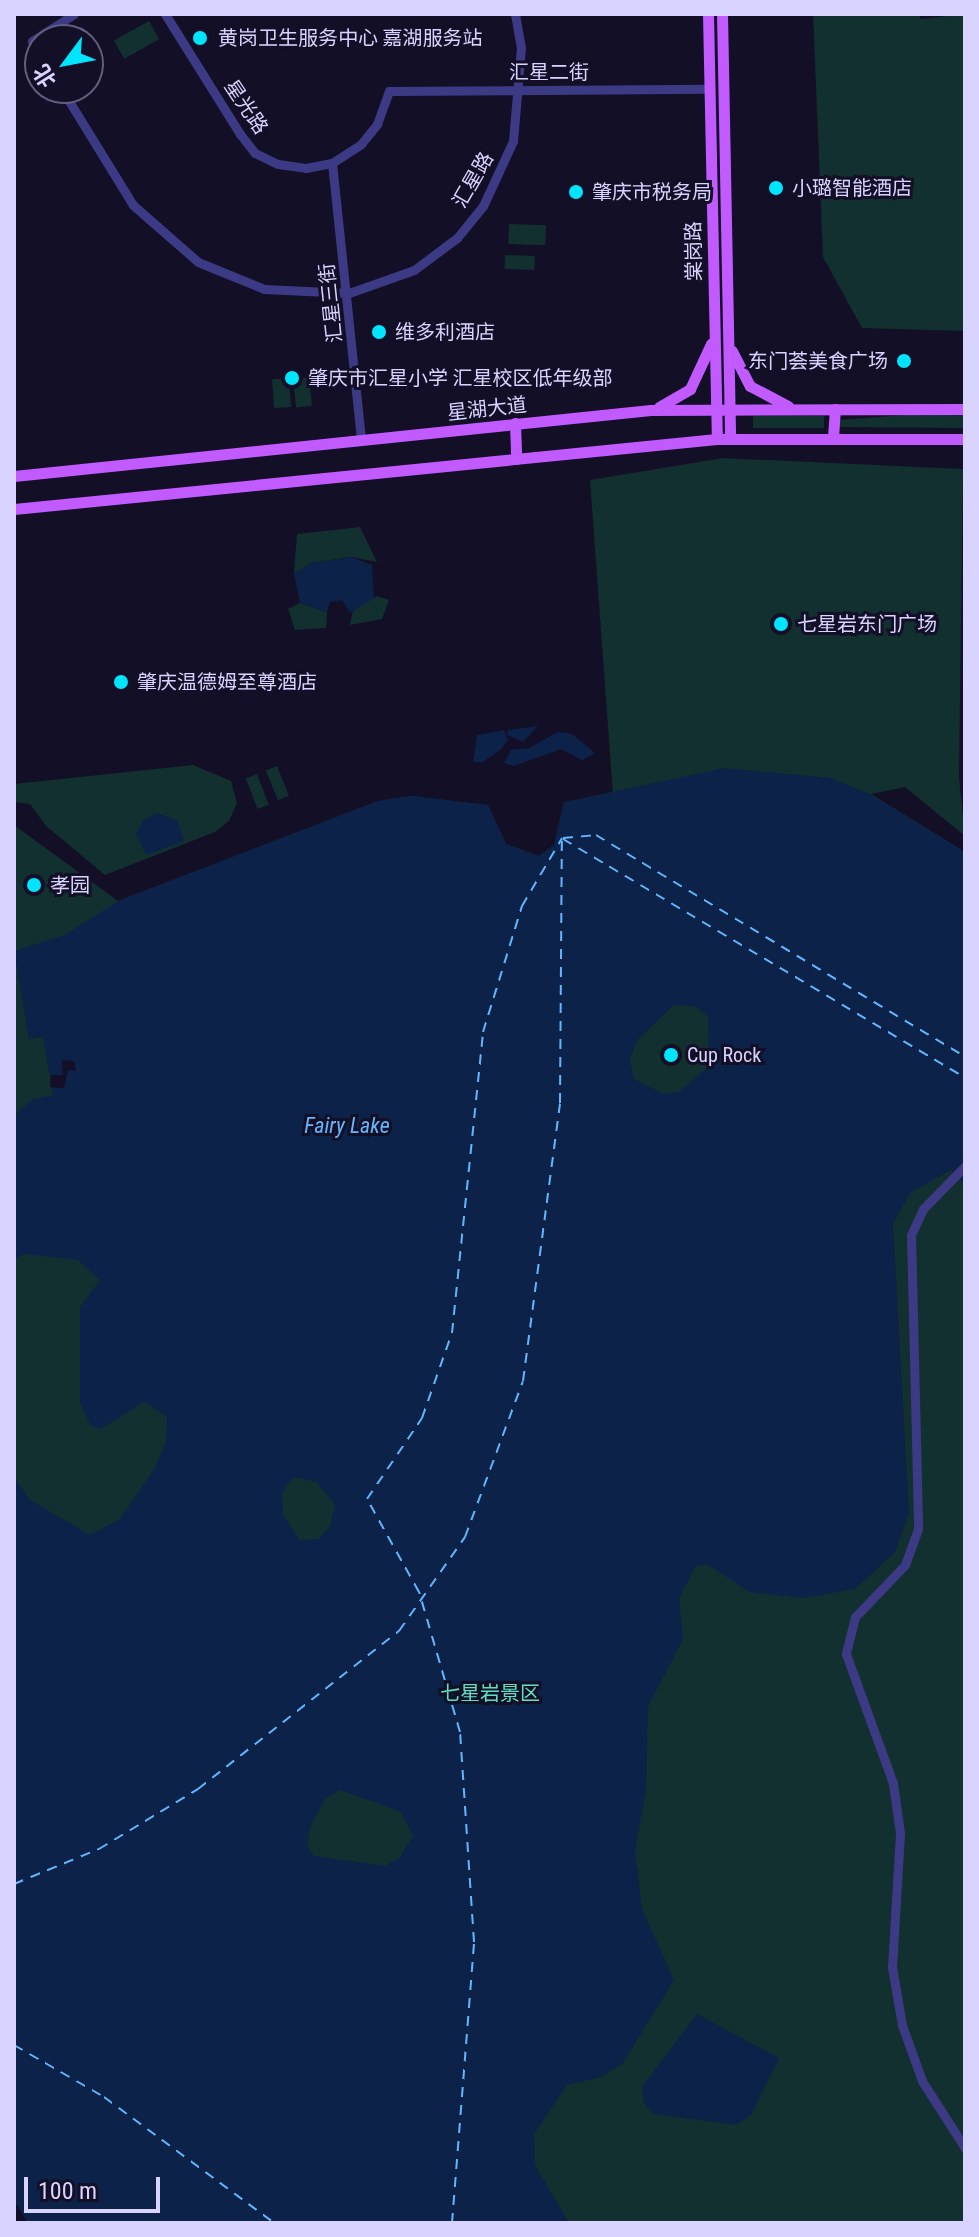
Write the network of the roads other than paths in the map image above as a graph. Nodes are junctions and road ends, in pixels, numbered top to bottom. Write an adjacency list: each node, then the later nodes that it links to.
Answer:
1 (165, 14): 8 (street, 星光路)
2 (515, 14): 6 (street, 汇星路)
3 (708, 14): 5 (main road, 棠岗路)
4 (722, 14): 10 (main road, 棠岗路)
5 (709, 89): 6 (street, 汇星二街); 9 (main road, 棠岗路)
6 (520, 90): 8 (street, 汇星二街); 11 (street, 汇星路)
7 (71, 104): 11 (street)
8 (332, 163): 11 (street, 汇星三街)
9 (711, 178): 10 (main road); 12 (main road, 棠岗路)
10 (725, 178): 13 (main road, 棠岗路)
11 (349, 293): 23 (street, 汇星三街)
12 (713, 339): 14 (main road, 棠岗路); 19 (main road)
13 (728, 339): 15 (main road, 棠岗路); 16 (main road)
14 (716, 407): 15 (main road, 星湖大道); 19 (main road, 星湖大道); 24 (main road, 棠岗路)
15 (729, 407): 16 (main road, 星湖大道); 22 (main road, 棠岗路)
16 (792, 408): 17 (main road, 星湖大道)
17 (835, 409): 18 (main road, 星湖大道); 21 (main road)
18 (965, 409)
19 (651, 410): 20 (main road, 星湖大道)
20 (515, 423): 23 (main road, 星湖大道); 26 (main road)
21 (833, 437): 22 (main road); 25 (main road)
22 (730, 438): 24 (main road)
23 (361, 439): 27 (main road, 星湖大道)
24 (717, 439): 26 (main road)
25 (965, 439)
26 (516, 459): 28 (main road)
27 (14, 476)
28 (14, 509)
29 (965, 1166): 30 (street)
30 (965, 2148)

